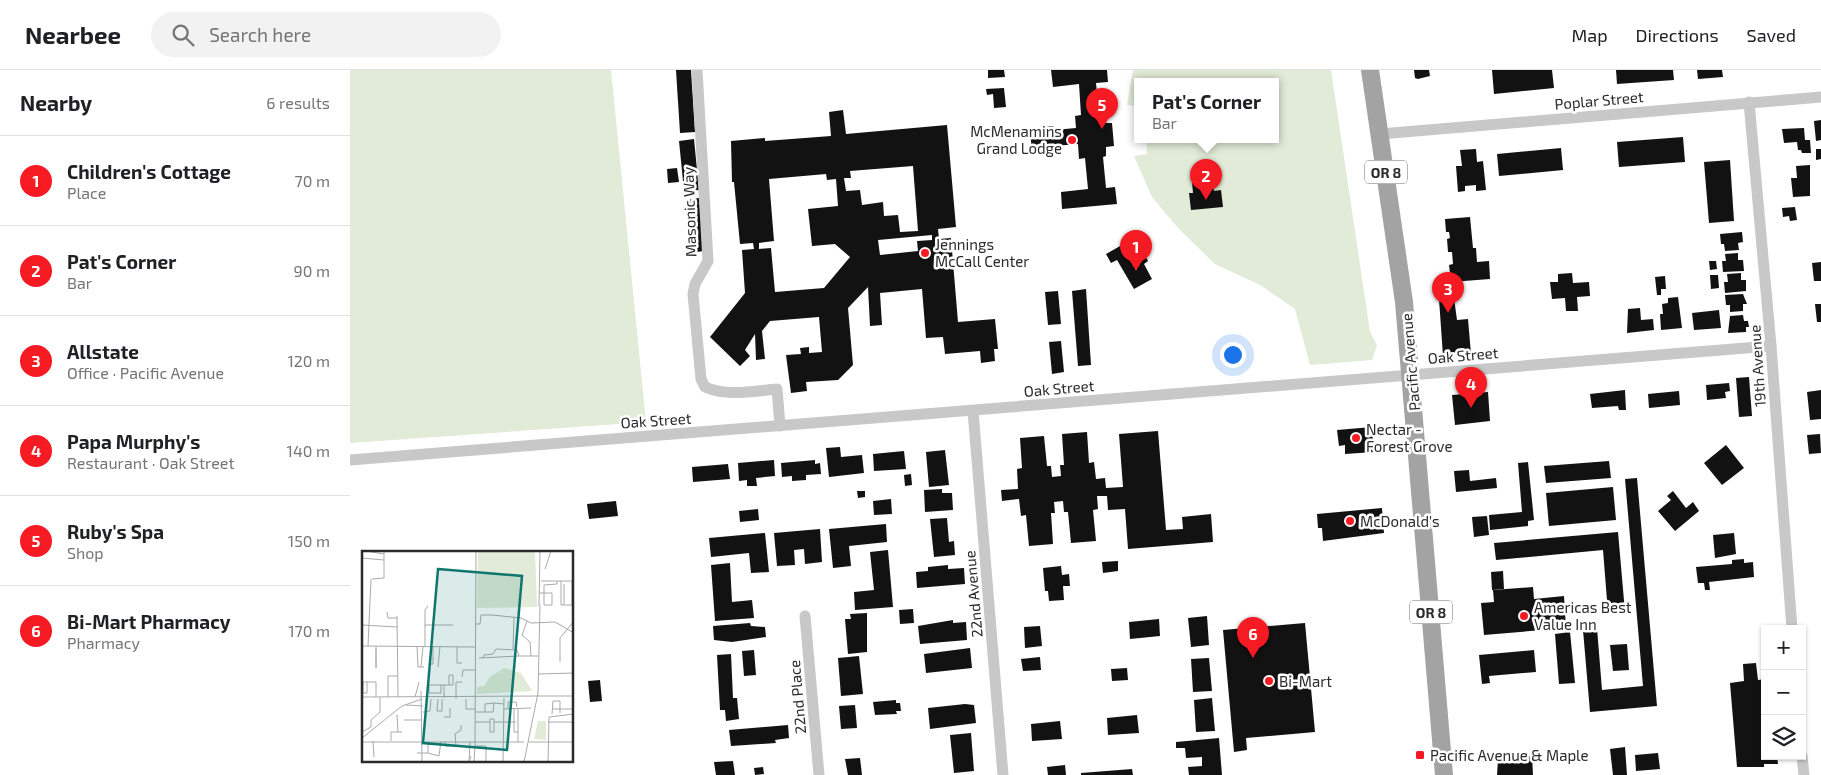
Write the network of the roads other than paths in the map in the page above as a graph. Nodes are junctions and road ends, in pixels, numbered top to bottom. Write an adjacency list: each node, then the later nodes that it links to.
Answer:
1 (697, 70): 9 (street, Masonic Way)
2 (1370, 70): 5 (main road, Pacific Avenue / OR 8)
3 (1821, 98): 4 (street, Poplar Street)
4 (1749, 102): 5 (street, Poplar Street); 6 (street, 19th Avenue)
5 (1380, 134): 7 (main road, Pacific Avenue / OR 8)
6 (1771, 346): 7 (street, Oak Street); 12 (street, 19th Avenue)
7 (1412, 374): 8 (street, Oak Street); 16 (main road, Pacific Avenue / OR 8)
8 (973, 411): 9 (street, Oak Street); 15 (street, 22nd Avenue)
9 (780, 426): 10 (street, Oak Street)
10 (350, 460)
11 (805, 616): 14 (street, 22nd Place)
12 (1792, 625)
13 (1802, 760): 17 (street)
14 (819, 775)
15 (1003, 775)
16 (1444, 775)
17 (1804, 775)

